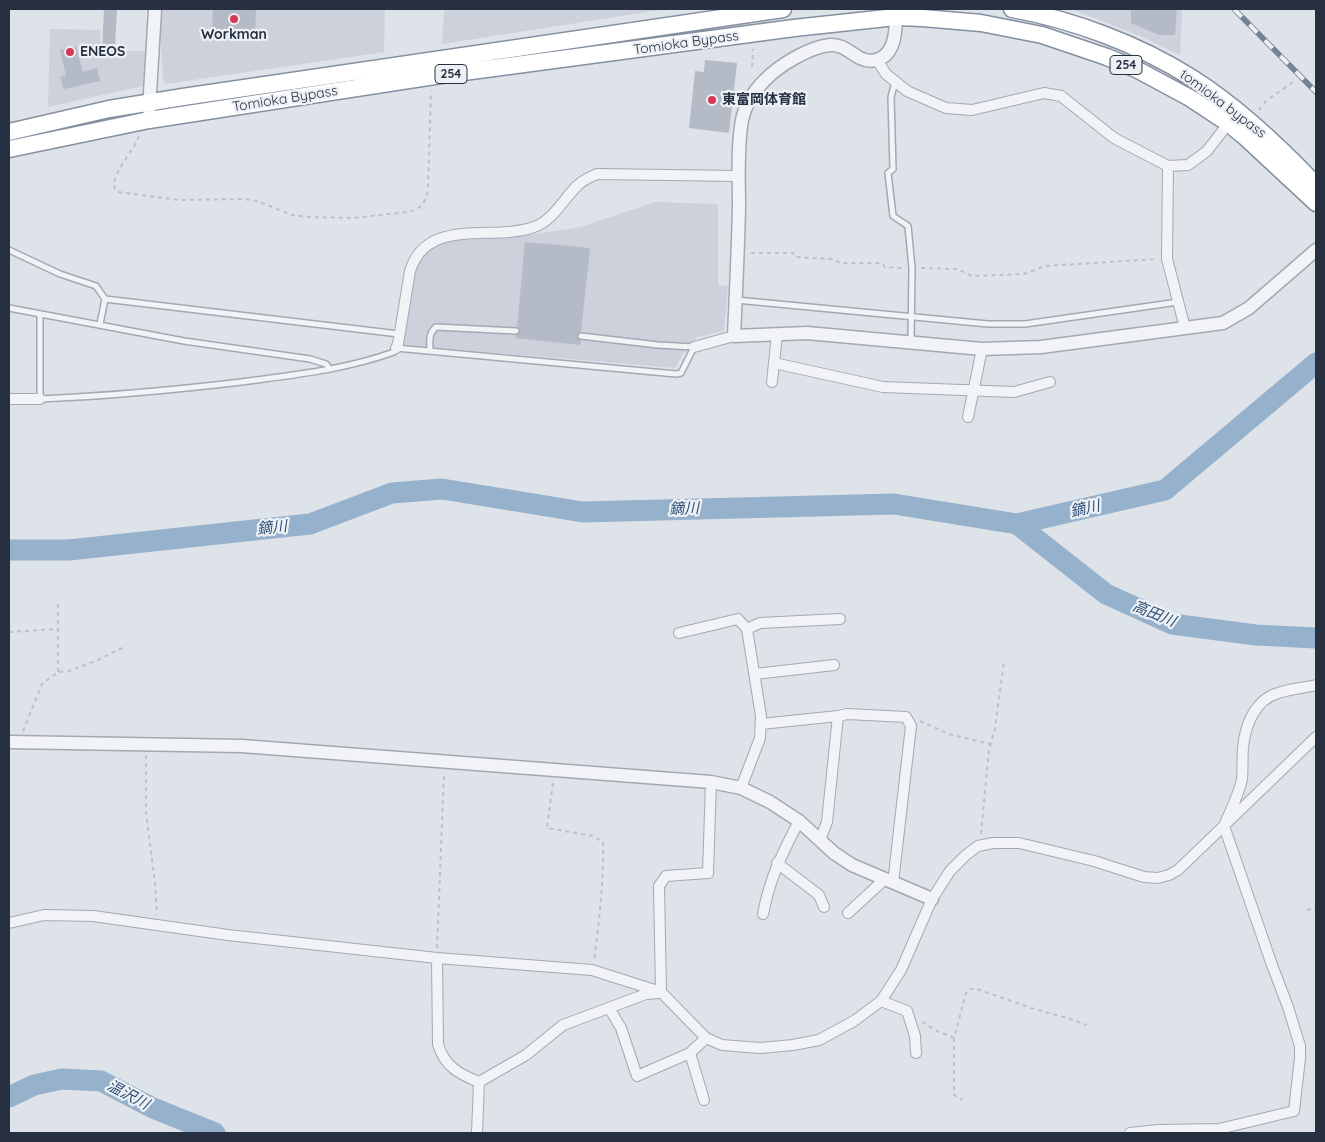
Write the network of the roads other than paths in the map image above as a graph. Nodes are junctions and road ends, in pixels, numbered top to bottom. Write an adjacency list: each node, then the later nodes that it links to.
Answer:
1 (155, 9): 7 (street)
2 (783, 9): 7 (highway, Tomioka Bypass / 254)
3 (1022, 10): 8 (highway, Tomioka Bypass / 254)
4 (896, 13): 5 (street); 8 (highway, Tomioka Bypass / 254); 9 (highway, Tomioka Bypass / 254)
5 (877, 60): 6 (street); 13 (street)
6 (895, 82): 12 (street); 23 (lane)
7 (149, 103): 9 (street); 10 (highway, Tomioka Bypass / 254)
8 (1238, 119): 12 (street); 14 (highway, tomioka bypass / 254); 15 (highway, Tomioka Bypass / 254)
9 (145, 121): 11 (highway, Tomioka Bypass / 254)
10 (9, 132)
11 (9, 149)
12 (1168, 166): 20 (street)
13 (740, 176): 19 (street); 27 (street)
14 (1316, 184)
15 (1316, 203)
16 (9, 250): 18 (lane)
17 (1316, 250): 25 (street)
18 (104, 300): 24 (lane); 27 (lane)
19 (735, 300): 23 (lane); 30 (street)
20 (1178, 302): 23 (lane); 25 (street)
21 (9, 308): 22 (lane)
22 (40, 314): 24 (lane); 42 (lane)
23 (912, 316): 31 (lane)
24 (100, 324): 37 (lane)
25 (1186, 328): 34 (street)
26 (516, 331): 35 (lane)
27 (399, 334): 33 (street)
28 (777, 334): 30 (street); 31 (street); 36 (street)
29 (581, 336): 32 (lane)
30 (734, 336): 32 (street)
31 (911, 343): 34 (street)
32 (694, 347): 35 (lane)
33 (396, 348): 35 (lane); 37 (lane)
34 (982, 349): 40 (street)
35 (430, 351)
36 (774, 363): 38 (street); 40 (street)
37 (330, 369): 42 (lane)
38 (772, 382)
39 (1050, 382): 40 (street)
40 (973, 390): 43 (street)
41 (9, 399): 42 (street)
42 (40, 399)
43 (968, 417)
44 (840, 619): 45 (street)
45 (747, 629): 46 (street); 48 (street)
46 (679, 633)
47 (834, 665): 48 (street)
48 (754, 674): 51 (street)
49 (1316, 685): 57 (street)
50 (838, 716): 51 (street); 58 (street); 60 (street)
51 (761, 724): 55 (street)
52 (1316, 738): 57 (street)
53 (14, 742): 54 (street)
54 (710, 782): 55 (street); 67 (street)
55 (741, 788): 56 (street)
56 (799, 822): 58 (street); 59 (street)
57 (1224, 826): 61 (street); 76 (street)
58 (820, 840): 60 (street)
59 (778, 863): 62 (street); 64 (street)
60 (889, 881): 61 (street); 63 (street)
61 (932, 899): 68 (street)
62 (824, 907)
63 (848, 913)
64 (763, 914)
65 (9, 923): 66 (street)
66 (437, 958): 67 (street); 73 (street)
67 (661, 992): 69 (street); 70 (street)
68 (881, 1001): 70 (street); 72 (street)
69 (609, 1008): 71 (street); 73 (street)
70 (706, 1038): 71 (street)
71 (690, 1053): 74 (street)
72 (916, 1053)
73 (479, 1082): 75 (street)
74 (704, 1100)
75 (476, 1133)
76 (1130, 1133)

